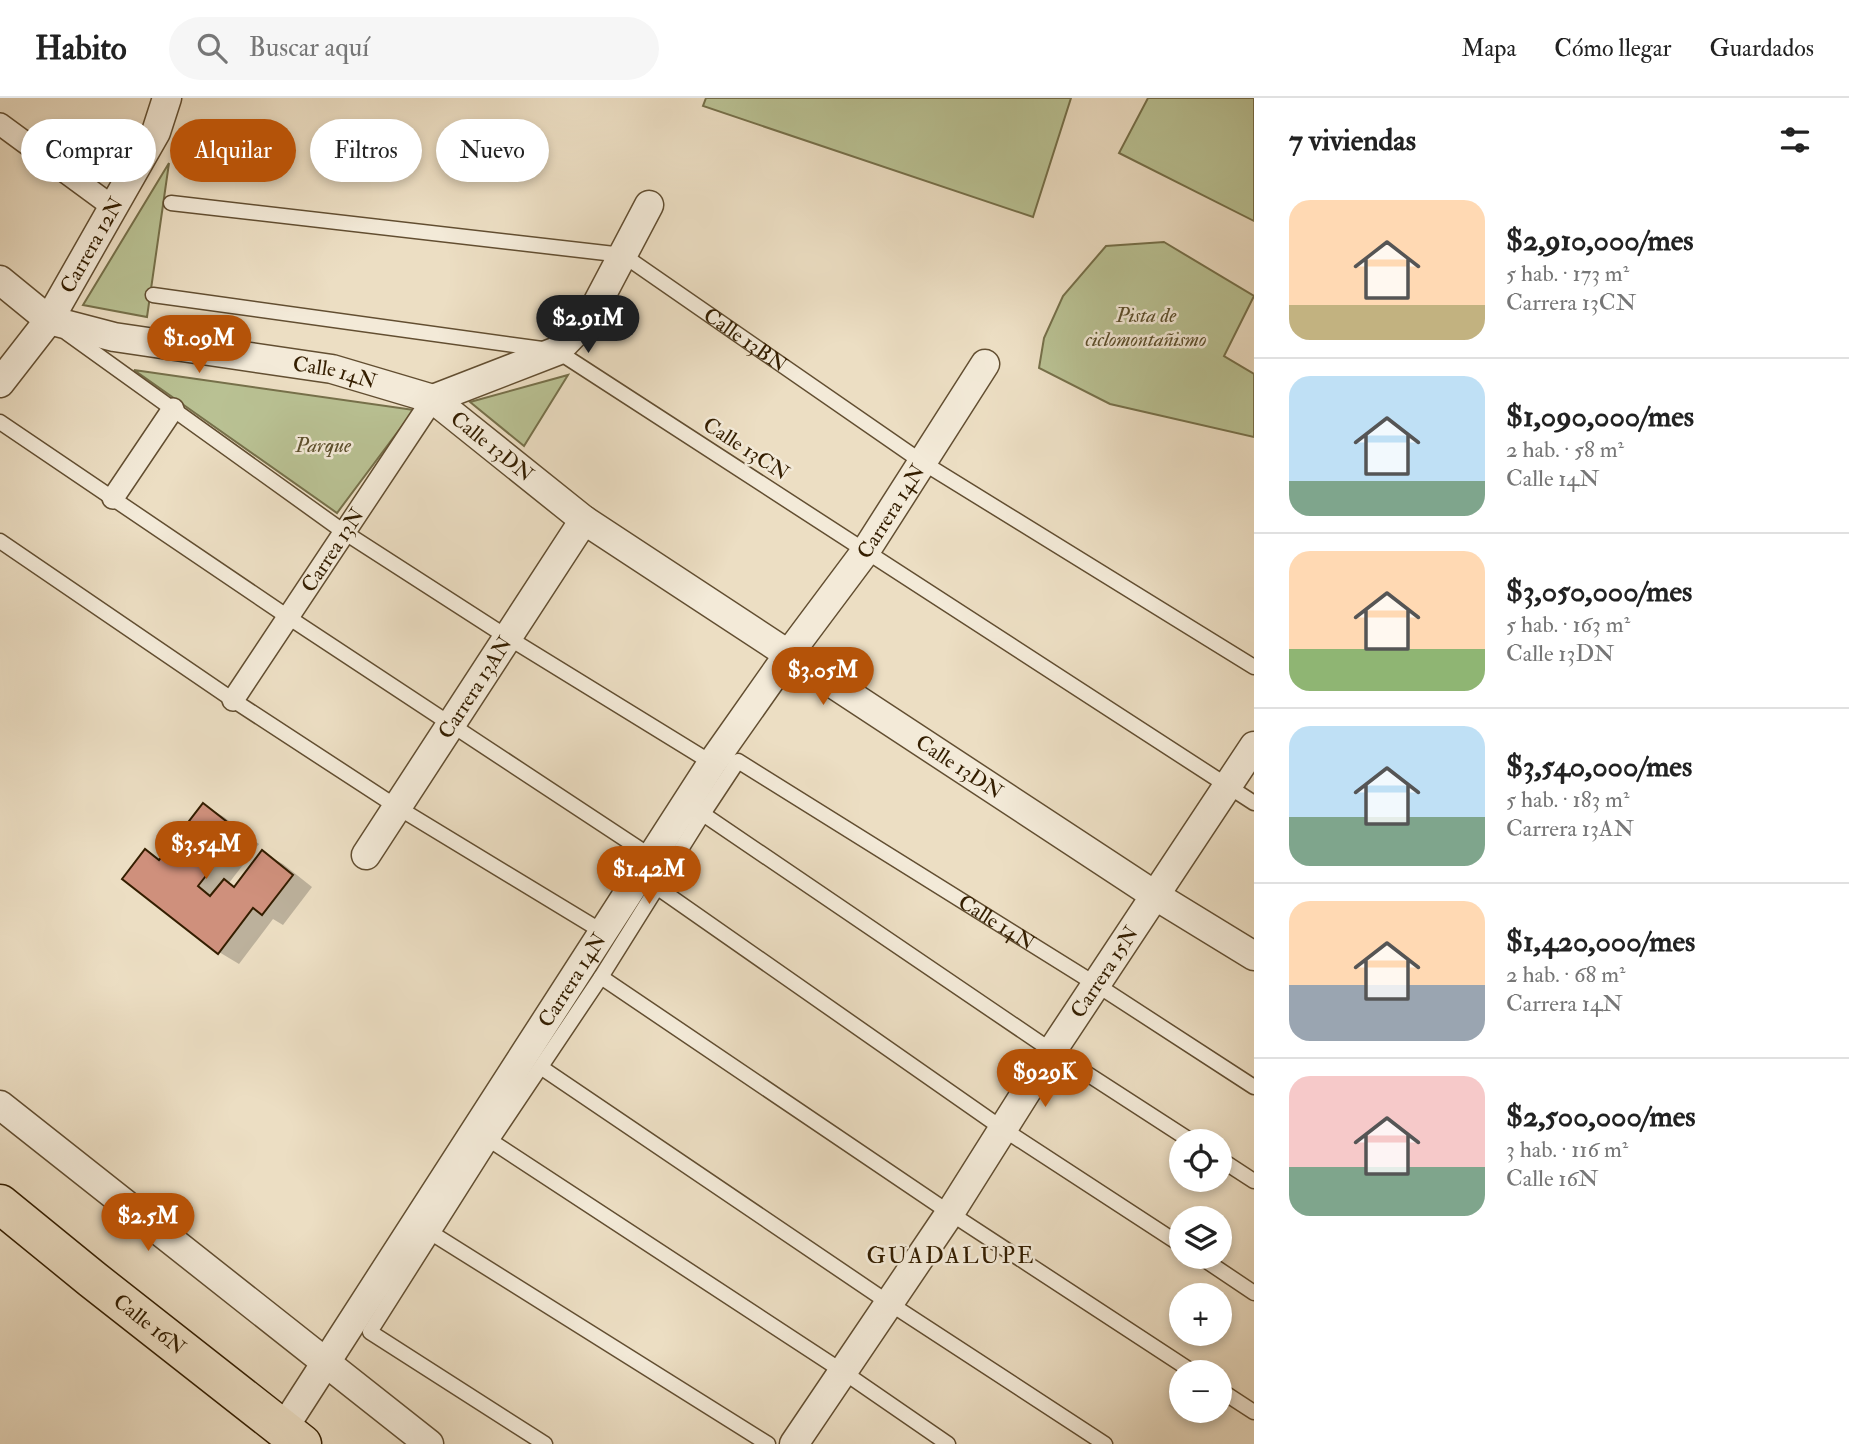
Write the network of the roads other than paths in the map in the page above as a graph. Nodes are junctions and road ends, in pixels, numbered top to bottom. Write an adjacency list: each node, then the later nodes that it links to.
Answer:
1 (167, 98): 5 (street, Carrera 12N)
2 (0, 124): 5 (street)
3 (171, 204): 6 (lane, Calle 13BN)
4 (649, 205): 6 (street)
5 (113, 207): 9 (street, Carrera 12N)
6 (623, 255): 10 (street); 16 (lane, Calle 13BN)
7 (0, 280): 9 (street, Calle 14N)
8 (153, 295): 10 (lane, Calle 13CN)
9 (49, 320): 12 (street, Carrera 12N); 13 (street, Calle 14N); 14 (lane, Calle 14N)
10 (557, 351): 13 (street); 21 (lane, Calle 13CN)
11 (985, 364): 16 (street, Carrera 14N)
12 (0, 383)
13 (433, 399): 18 (street, Calle 13DN); 19 (street, Carrea 13N)
14 (173, 409): 17 (street); 19 (lane, Calle 14N)
15 (0, 422): 17 (lane)
16 (922, 462): 21 (street, Carrera 14N); 25 (lane, Calle 13BN)
17 (113, 498): 22 (lane)
18 (584, 520): 23 (street, Carrera 13AN); 24 (street, Calle 13DN)
19 (344, 532): 22 (street, Carrea 13N); 23 (lane, Calle 14N)
20 (0, 541): 26 (lane)
21 (865, 552): 24 (street, Carrera 14N); 30 (lane, Calle 13CN)
22 (288, 617): 26 (street, Carrea 13N); 27 (lane)
23 (507, 637): 27 (street, Carrera 13AN); 29 (lane, Calle 14N)
24 (788, 655): 29 (street, Carrera 14N); 37 (street, Calle 13DN)
25 (1254, 667)
26 (233, 700): 32 (lane)
27 (451, 724): 32 (street, Carrera 13AN); 35 (lane)
28 (1254, 746): 30 (street, Carrera 15N)
29 (725, 762): 33 (lane); 35 (street, Carrera 14N); 41 (lane, Calle 14N)
30 (1228, 786): 31 (lane, Calle 13CN); 37 (street, Carrera 15N)
31 (1254, 803)
32 (397, 807): 34 (street, Carrera 13AN); 38 (lane)
33 (703, 814): 36 (lane); 42 (lane)
34 (366, 855)
35 (652, 857): 38 (street, Carrera 14N)
36 (658, 888): 40 (lane); 46 (lane)
37 (1156, 896): 39 (street, Calle 13DN); 41 (street, Carrera 15N)
38 (603, 932): 59 (street, Carrera 14N)
39 (1254, 956)
40 (601, 978): 43 (lane); 52 (lane)
41 (1097, 985): 42 (street, Carrera 15N); 44 (lane, Calle 14N)
42 (1052, 1051): 46 (street, Carrera 15N); 47 (lane)
43 (542, 1068): 48 (lane); 57 (lane)
44 (1254, 1087)
45 (0, 1105): 59 (street)
46 (1003, 1129): 52 (street, Carrera 15N); 54 (lane)
47 (1172, 1129)
48 (491, 1141): 53 (lane); 60 (lane)
49 (1232, 1167): 50 (lane)
50 (1254, 1181)
51 (0, 1204): 63 (main road, Calle 16N)
52 (950, 1213): 57 (street, Carrera 15N); 58 (lane)
53 (433, 1234): 65 (lane); 66 (lane)
54 (1169, 1237)
55 (1218, 1269): 56 (lane)
56 (1254, 1293)
57 (889, 1303): 60 (street, Carrera 15N); 69 (lane)
58 (1175, 1360)
59 (326, 1362): 63 (street, Carrera 14N); 64 (street)
60 (842, 1371): 67 (street, Carrera 15N); 68 (lane)
61 (1232, 1398): 62 (lane)
62 (1254, 1412)
63 (292, 1436)
64 (429, 1444)
65 (545, 1444)
66 (768, 1444)
67 (794, 1444)
68 (948, 1444)
69 (1105, 1444)

